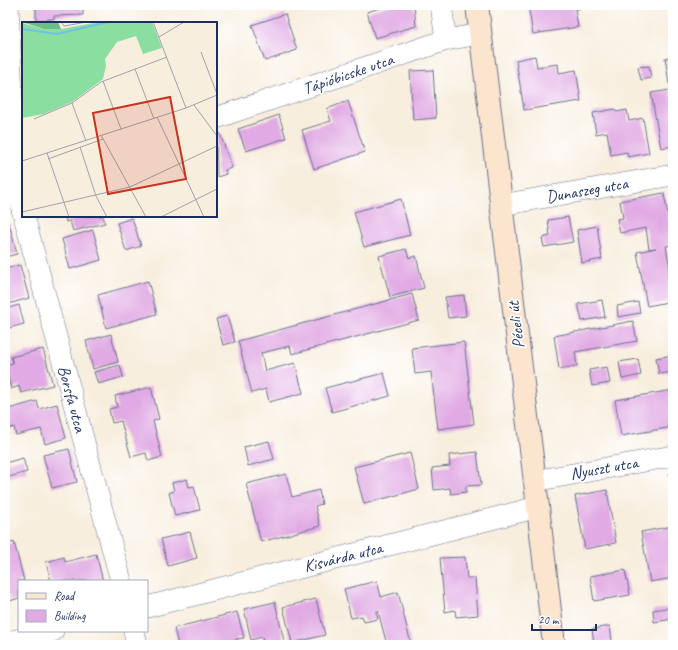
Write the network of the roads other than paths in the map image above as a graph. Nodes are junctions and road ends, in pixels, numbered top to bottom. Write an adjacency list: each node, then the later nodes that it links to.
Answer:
1 (8, 5): 8 (street)
2 (441, 5): 5 (street)
3 (477, 5): 4 (main road, Péceli út)
4 (480, 34): 5 (street, Tápióbicske utca); 9 (main road, Péceli út)
5 (446, 40): 6 (street, Tápióbicske utca)
6 (217, 118)
7 (673, 175): 9 (street, Dunaszeg utca)
8 (15, 186): 10 (street)
9 (501, 204): 13 (main road, Péceli út)
10 (22, 210)
11 (24, 217): 15 (street, Borsfa utca)
12 (673, 456): 13 (street, Nyuszt utca)
13 (534, 481): 14 (main road, Péceli út)
14 (538, 507): 16 (street, Kisvárda utca); 21 (main road, Péceli út)
15 (121, 580)
16 (148, 607)
17 (49, 632): 19 (street)
18 (134, 632): 20 (street)
19 (5, 643)
20 (137, 645)
21 (554, 645)

